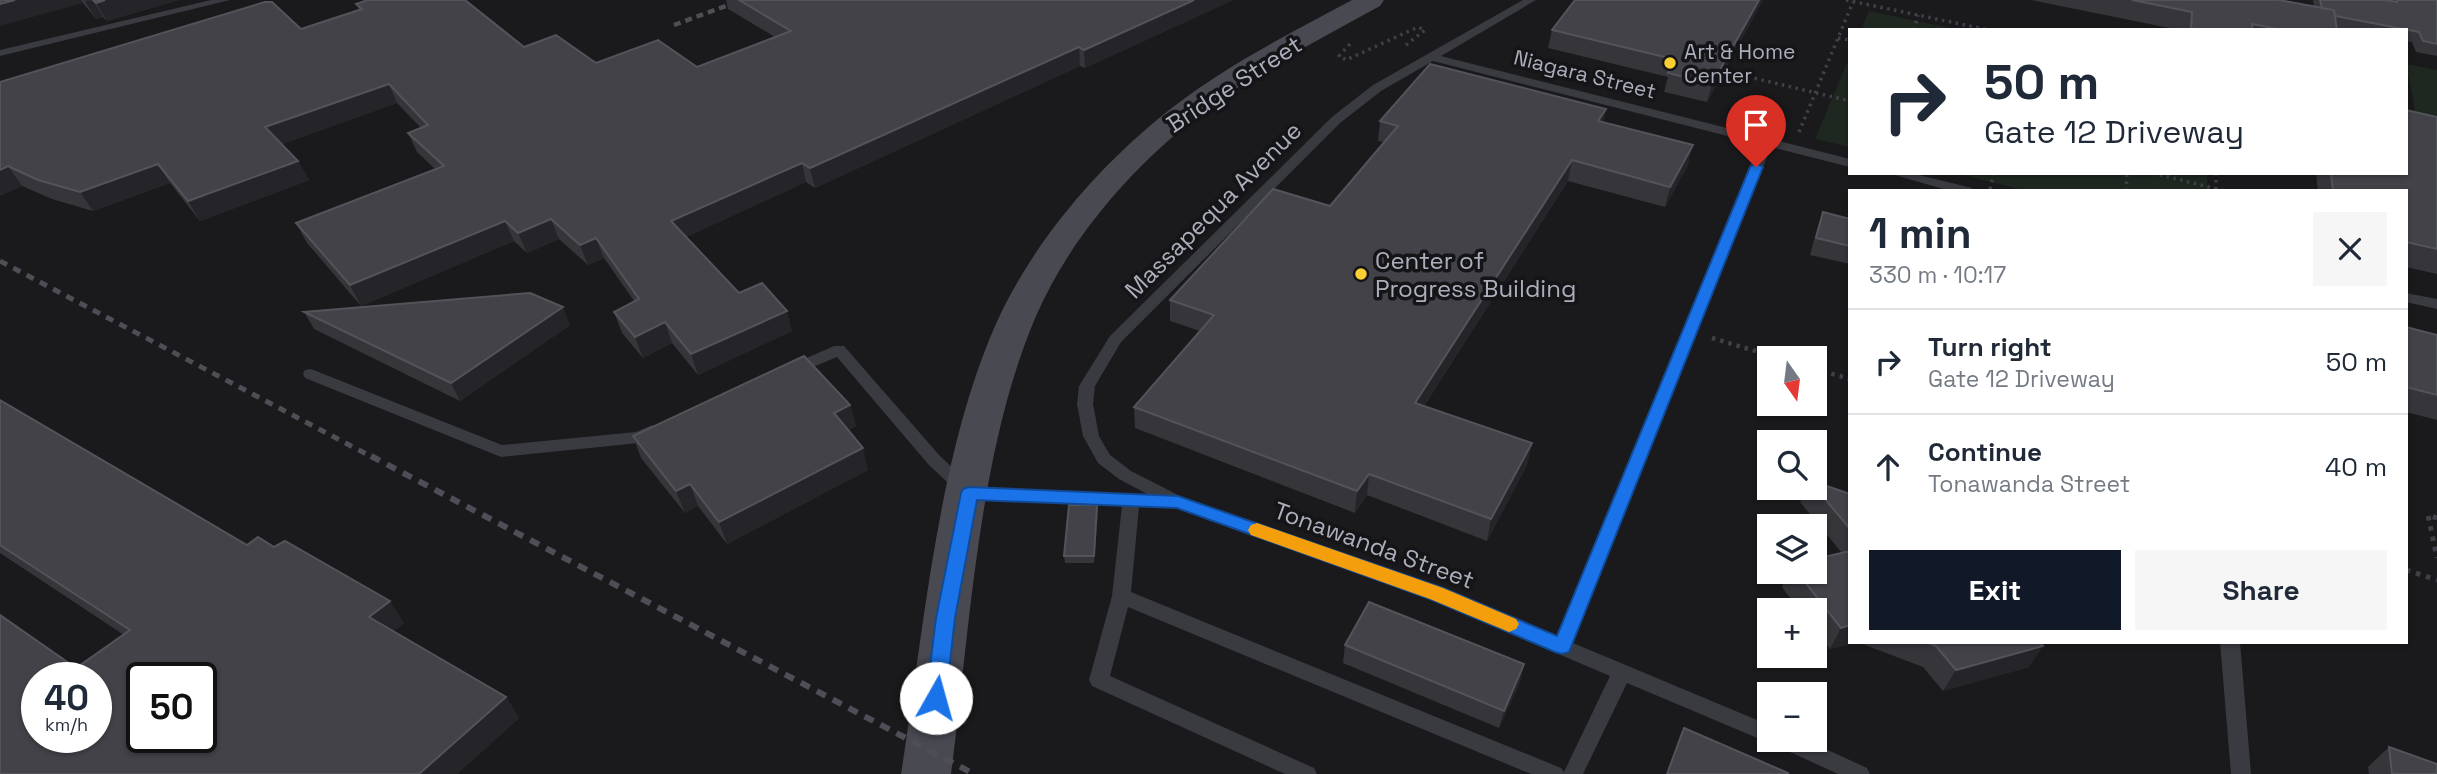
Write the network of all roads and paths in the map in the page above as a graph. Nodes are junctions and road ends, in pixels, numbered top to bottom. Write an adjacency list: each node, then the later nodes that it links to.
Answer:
1 (225, 0): 12 (lane)
2 (1371, 0): 7 (main road, Bridge Street)
3 (1531, 0): 13 (lane, Massapequa Avenue)
4 (1846, 0): 5 (path)
5 (1853, 2): 6 (path); 10 (path)
6 (1918, 15): 8 (path); 9 (path)
7 (1327, 25): 13 (path); 34 (main road, Bridge Street)
8 (1915, 28)
9 (1980, 28)
10 (1838, 38): 11 (path); 15 (path)
11 (1848, 40)
12 (0, 53)
13 (1432, 57): 17 (lane, Niagara Street); 33 (lane, Massapequa Avenue)
14 (1741, 75): 15 (path)
15 (1815, 93): 16 (path); 18 (path)
16 (1848, 101)
17 (1766, 142): 18 (lane, Niagara Street); 26 (lane)
18 (1792, 149): 19 (lane, Niagara Street)
19 (1848, 163)
20 (1902, 175): 22 (lane)
21 (2160, 175): 23 (path)
22 (1958, 189)
23 (2212, 189)
24 (2408, 297): 25 (lane)
25 (2437, 304)
26 (1691, 332): 27 (path); 43 (lane)
27 (1757, 352)
28 (1827, 372): 31 (path)
29 (311, 374): 32 (lane)
30 (776, 377): 34 (lane)
31 (1848, 378)
32 (664, 426)
33 (1091, 436): 36 (lane, Tonawanda Street)
34 (969, 493): 35 (lane); 47 (main road, Bridge Street)
35 (1131, 500): 36 (lane); 41 (lane)
36 (1178, 502): 43 (lane, Tonawanda Street)
37 (2437, 518): 38 (path)
38 (2437, 558)
39 (2408, 571): 40 (path)
40 (2437, 580)
41 (1121, 596): 48 (lane); 49 (lane)
42 (2230, 644): 52 (lane)
43 (1562, 646): 44 (lane, Tonawanda Street)
44 (1622, 671): 45 (lane, Tonawanda Street); 50 (lane)
45 (1757, 729)
46 (1811, 752): 51 (lane)
47 (926, 774)
48 (1307, 774)
49 (1554, 774)
50 (1573, 774)
51 (1860, 774)
52 (2241, 774)

